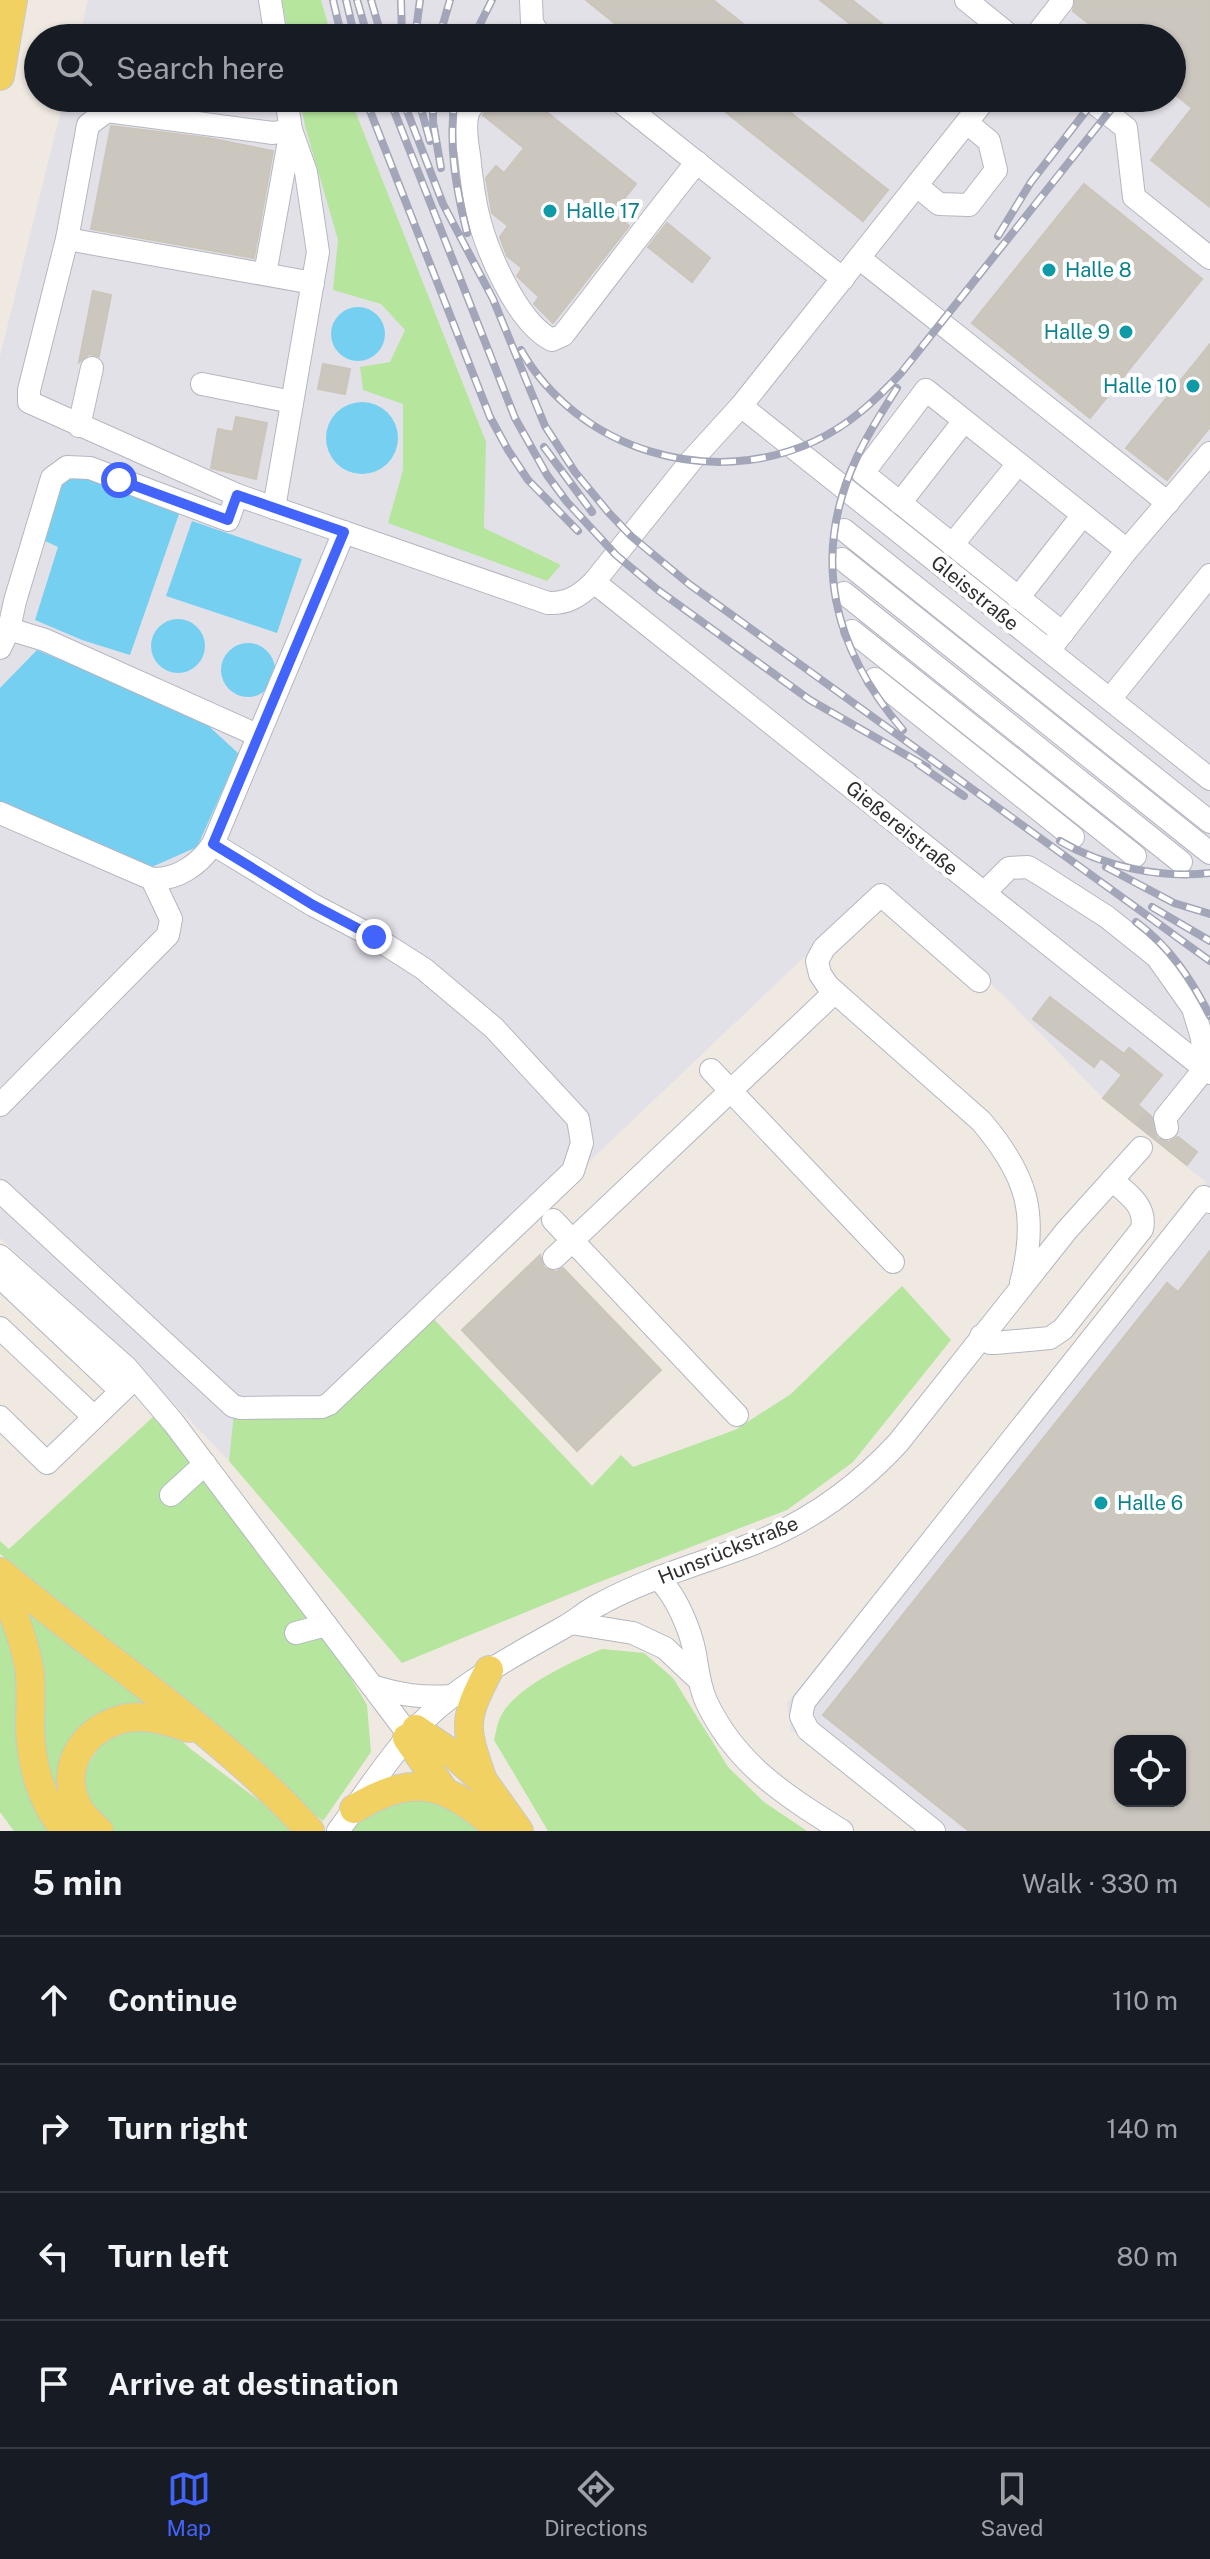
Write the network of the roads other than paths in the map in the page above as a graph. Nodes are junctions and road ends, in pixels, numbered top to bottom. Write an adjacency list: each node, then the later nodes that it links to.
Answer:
1 (13, 0): 10 (main road)
2 (270, 0): 6 (street)
3 (531, 0): 7 (street)
4 (966, 0): 8 (street)
5 (1062, 2): 9 (street)
6 (274, 24)
7 (533, 24)
8 (996, 24)
9 (1045, 24)
10 (0, 76)
11 (106, 112): 22 (street)
12 (115, 112): 19 (street)
13 (288, 112): 19 (street)
14 (469, 112): 20 (street)
15 (634, 112): 20 (street)
16 (975, 112): 18 (street)
17 (1106, 112): 24 (street)
18 (967, 123): 21 (street); 21 (street)
19 (291, 130): 25 (street); 27 (street)
20 (697, 162): 26 (street)
21 (917, 186): 23 (street)
22 (67, 239): 25 (street); 33 (street)
23 (859, 258): 26 (street); 38 (street)
24 (1210, 258)
25 (265, 274): 27 (street)
26 (843, 279): 31 (street)
27 (313, 283): 30 (street)
28 (92, 368): 33 (street)
29 (202, 384): 30 (street)
30 (292, 402): 39 (street)
31 (741, 406): 47 (street); 53 (street, Gleisstraße)
32 (964, 421): 35 (street); 37 (street); 37 (street)
33 (79, 426): 36 (street)
34 (1210, 453): 38 (street)
35 (1018, 464): 40 (street); 43 (street)
36 (237, 495): 39 (street); 52 (street)
37 (900, 503): 43 (street)
38 (1168, 503): 44 (street)
39 (274, 508): 42 (street)
40 (1082, 516): 44 (street); 49 (street)
41 (844, 530): 54 (street)
42 (344, 532): 47 (street); 60 (street)
43 (952, 545): 49 (street)
44 (1127, 550): 51 (street)
45 (842, 559): 56 (street)
46 (1210, 575): 57 (street)
47 (594, 582): 71 (street, Gießereistraße)
48 (844, 593): 58 (street)
49 (1018, 598): 51 (street)
50 (852, 631): 59 (street)
51 (1063, 633): 53 (street)
52 (4, 638): 60 (street)
53 (1047, 650): 54 (street); 57 (street, Gleisstraße)
54 (1024, 674): 56 (street); 64 (street)
55 (875, 679): 61 (street)
56 (1009, 693): 58 (street); 67 (street)
57 (1110, 699): 62 (street, Gleisstraße)
58 (994, 712): 59 (street); 69 (street)
59 (979, 731): 61 (street); 68 (street)
60 (257, 735): 66 (street)
61 (958, 756): 65 (street)
62 (1210, 779)
63 (0, 813): 70 (street)
64 (1210, 822)
65 (1073, 837)
66 (213, 844): 70 (street); 79 (street)
67 (1210, 853)
68 (1135, 856)
69 (1181, 862)
70 (152, 879): 77 (street)
71 (984, 893): 74 (street, Gießereistraße); 74 (street)
72 (979, 981): 73 (street)
73 (835, 992): 76 (street); 87 (street)
74 (1208, 1068): 78 (street, Hunsrückstraße)
75 (711, 1070): 76 (street)
76 (731, 1091): 82 (street); 85 (street)
77 (0, 1105)
78 (1112, 1180): 87 (street, Hunsrückstraße); 89 (street)
79 (0, 1191)
80 (1210, 1202): 117 (street)
81 (553, 1220): 82 (street)
82 (573, 1241): 84 (street); 91 (street)
83 (0, 1256): 90 (street)
84 (554, 1258)
85 (893, 1262)
86 (0, 1277): 90 (street)
87 (1020, 1288): 89 (street, Hunsrückstraße)
88 (0, 1328): 93 (street)
89 (981, 1336): 97 (street, Hunsrückstraße)
90 (128, 1384): 93 (street); 94 (street)
91 (737, 1415)
92 (0, 1417): 93 (street)
93 (94, 1417)
94 (205, 1464): 95 (street); 100 (street)
95 (171, 1495)
96 (0, 1572): 106 (main road)
97 (657, 1578): 99 (street, Hunsrückstraße); 103 (street)
98 (0, 1586): 112 (main road)
99 (571, 1623): 102 (street, Hunsrückstraße); 103 (street)
100 (326, 1625): 101 (street); 104 (street)
101 (296, 1633)
102 (489, 1670): 105 (street, Hunsrückstraße); 108 (main road)
103 (697, 1678): 116 (street)
104 (372, 1686): 105 (street); 107 (street)
105 (452, 1696): 107 (street, Hunsrückstraße)
106 (203, 1732): 111 (main road); 113 (main road)
107 (411, 1734): 108 (main road); 109 (main road); 110 (street, Hunsrückstraße)
108 (484, 1782): 115 (main road)
109 (445, 1792): 110 (main road); 114 (main road)
110 (346, 1820)
111 (302, 1822)
112 (66, 1831)
113 (99, 1831)
114 (501, 1831)
115 (519, 1831)
116 (842, 1831)
117 (934, 1831)

